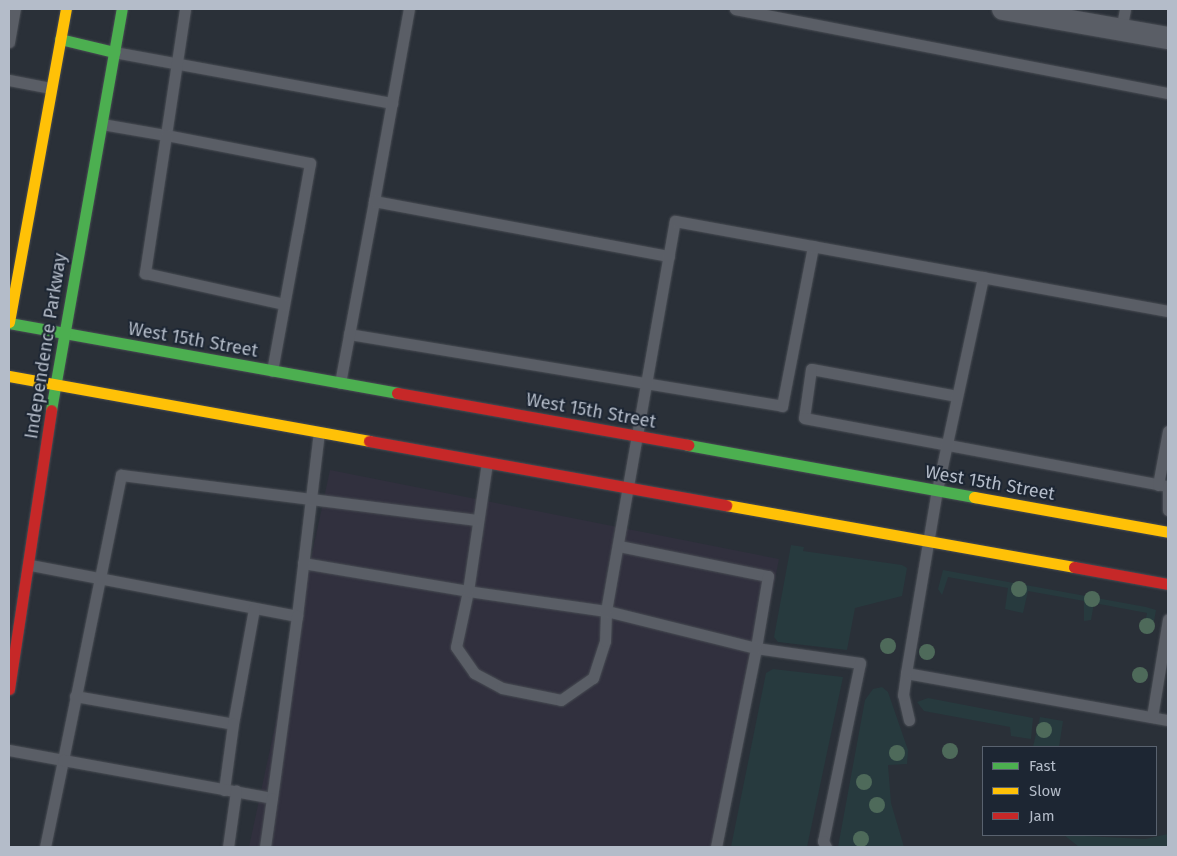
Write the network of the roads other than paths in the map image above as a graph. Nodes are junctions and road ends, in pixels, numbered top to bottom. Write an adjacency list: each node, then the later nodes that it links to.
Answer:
1 (15, 9): 11 (lane)
2 (66, 9): 10 (main road)
3 (122, 9): 12 (main road, Independence Parkway)
4 (186, 9): 13 (lane)
5 (409, 9): 17 (lane)
6 (735, 9): 16 (lane)
7 (1004, 9): 8 (street)
8 (1123, 19): 9 (street)
9 (1168, 38)
10 (60, 39): 12 (main road); 15 (main road)
11 (9, 42)
12 (114, 52): 13 (lane); 18 (main road, Independence Parkway)
13 (176, 64): 17 (lane); 19 (lane)
14 (9, 80): 15 (lane)
15 (51, 88): 26 (main road)
16 (1168, 93)
17 (392, 103): 20 (lane)
18 (101, 124): 19 (lane); 27 (main road, Independence Parkway)
19 (166, 135): 24 (lane); 24 (lane)
20 (374, 201): 22 (lane); 28 (lane)
21 (813, 246): 22 (lane); 23 (lane); 33 (lane)
22 (669, 256): 33 (lane)
23 (983, 277): 25 (lane); 34 (lane)
24 (284, 304): 29 (lane)
25 (1168, 311)
26 (9, 322): 27 (main road, West 15th Street)
27 (63, 334): 29 (main road, West 15th Street); 32 (main road, Independence Parkway)
28 (349, 334): 31 (lane); 33 (lane)
29 (272, 372): 31 (main road, West 15th Street)
30 (9, 376): 32 (main road)
31 (340, 384): 37 (main road, West 15th Street)
32 (56, 385): 35 (main road); 50 (main road, Independence Parkway)
33 (648, 386): 37 (lane)
34 (957, 396): 38 (lane); 38 (lane)
35 (320, 430): 39 (main road); 43 (lane)
36 (1168, 431): 40 (lane)
37 (640, 438): 41 (lane); 42 (main road, West 15th Street)
38 (947, 446): 40 (lane); 42 (lane)
39 (487, 463): 41 (main road); 45 (lane)
40 (1165, 486): 44 (lane)
41 (630, 489): 47 (main road); 48 (lane)
42 (937, 490): 46 (main road, West 15th Street); 47 (lane)
43 (310, 500): 45 (lane); 49 (lane); 51 (lane)
44 (1168, 510)
45 (477, 520): 53 (lane)
46 (1168, 532)
47 (929, 542): 52 (main road); 59 (lane)
48 (619, 546): 55 (lane); 58 (lane)
49 (304, 563): 53 (lane); 56 (lane)
50 (30, 565): 51 (lane); 60 (main road, Independence Parkway)
51 (99, 578): 54 (lane); 61 (lane)
52 (1168, 584)
53 (468, 591): 55 (lane); 55 (lane)
54 (254, 608): 56 (lane); 65 (lane)
55 (606, 611): 58 (lane)
56 (297, 616): 70 (lane)
57 (1168, 619): 62 (lane)
58 (756, 648): 74 (lane); 75 (lane)
59 (906, 673): 62 (lane); 63 (lane)
60 (9, 689)
61 (75, 696): 65 (lane); 67 (lane)
62 (1152, 716): 64 (lane)
63 (909, 720)
64 (1168, 720)
65 (233, 724): 68 (lane)
66 (9, 750): 67 (lane)
67 (63, 760): 68 (lane); 71 (lane)
68 (224, 790): 69 (lane)
69 (236, 791): 70 (lane); 72 (lane)
70 (272, 798): 73 (lane)
71 (45, 847)
72 (228, 847)
73 (265, 847)
74 (716, 847)
75 (826, 847)

